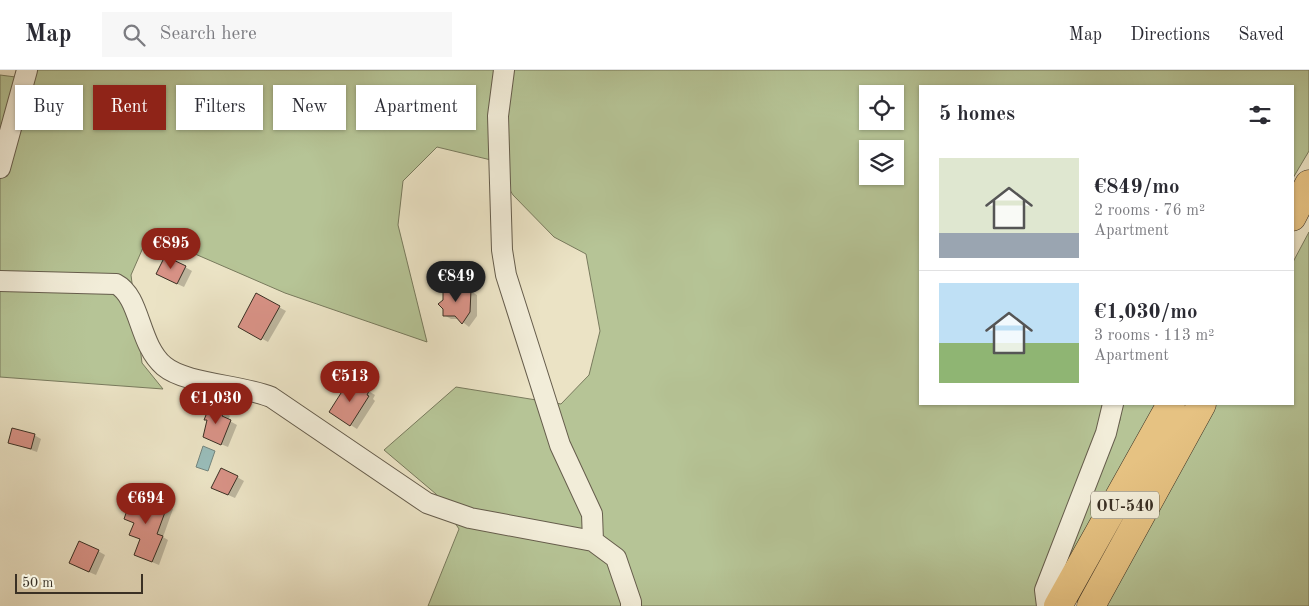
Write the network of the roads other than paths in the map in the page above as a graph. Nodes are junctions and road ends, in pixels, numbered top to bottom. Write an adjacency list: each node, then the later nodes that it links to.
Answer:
1 (27, 70): 3 (street)
2 (504, 70): 13 (street)
3 (0, 168)
4 (1309, 183): 5 (main road); 6 (main road)
5 (1294, 206)
6 (1294, 213)
7 (0, 281): 13 (street)
8 (1113, 405): 15 (street)
9 (1170, 405): 16 (main road)
10 (1180, 405): 17 (main road, OU-540)
11 (1201, 405): 12 (main road, OU-540)
12 (1130, 534): 18 (main road); 19 (main road, OU-540)
13 (593, 541): 14 (street)
14 (630, 606)
15 (1047, 606)
16 (1058, 606)
17 (1070, 606)
18 (1080, 606)
19 (1091, 606)

